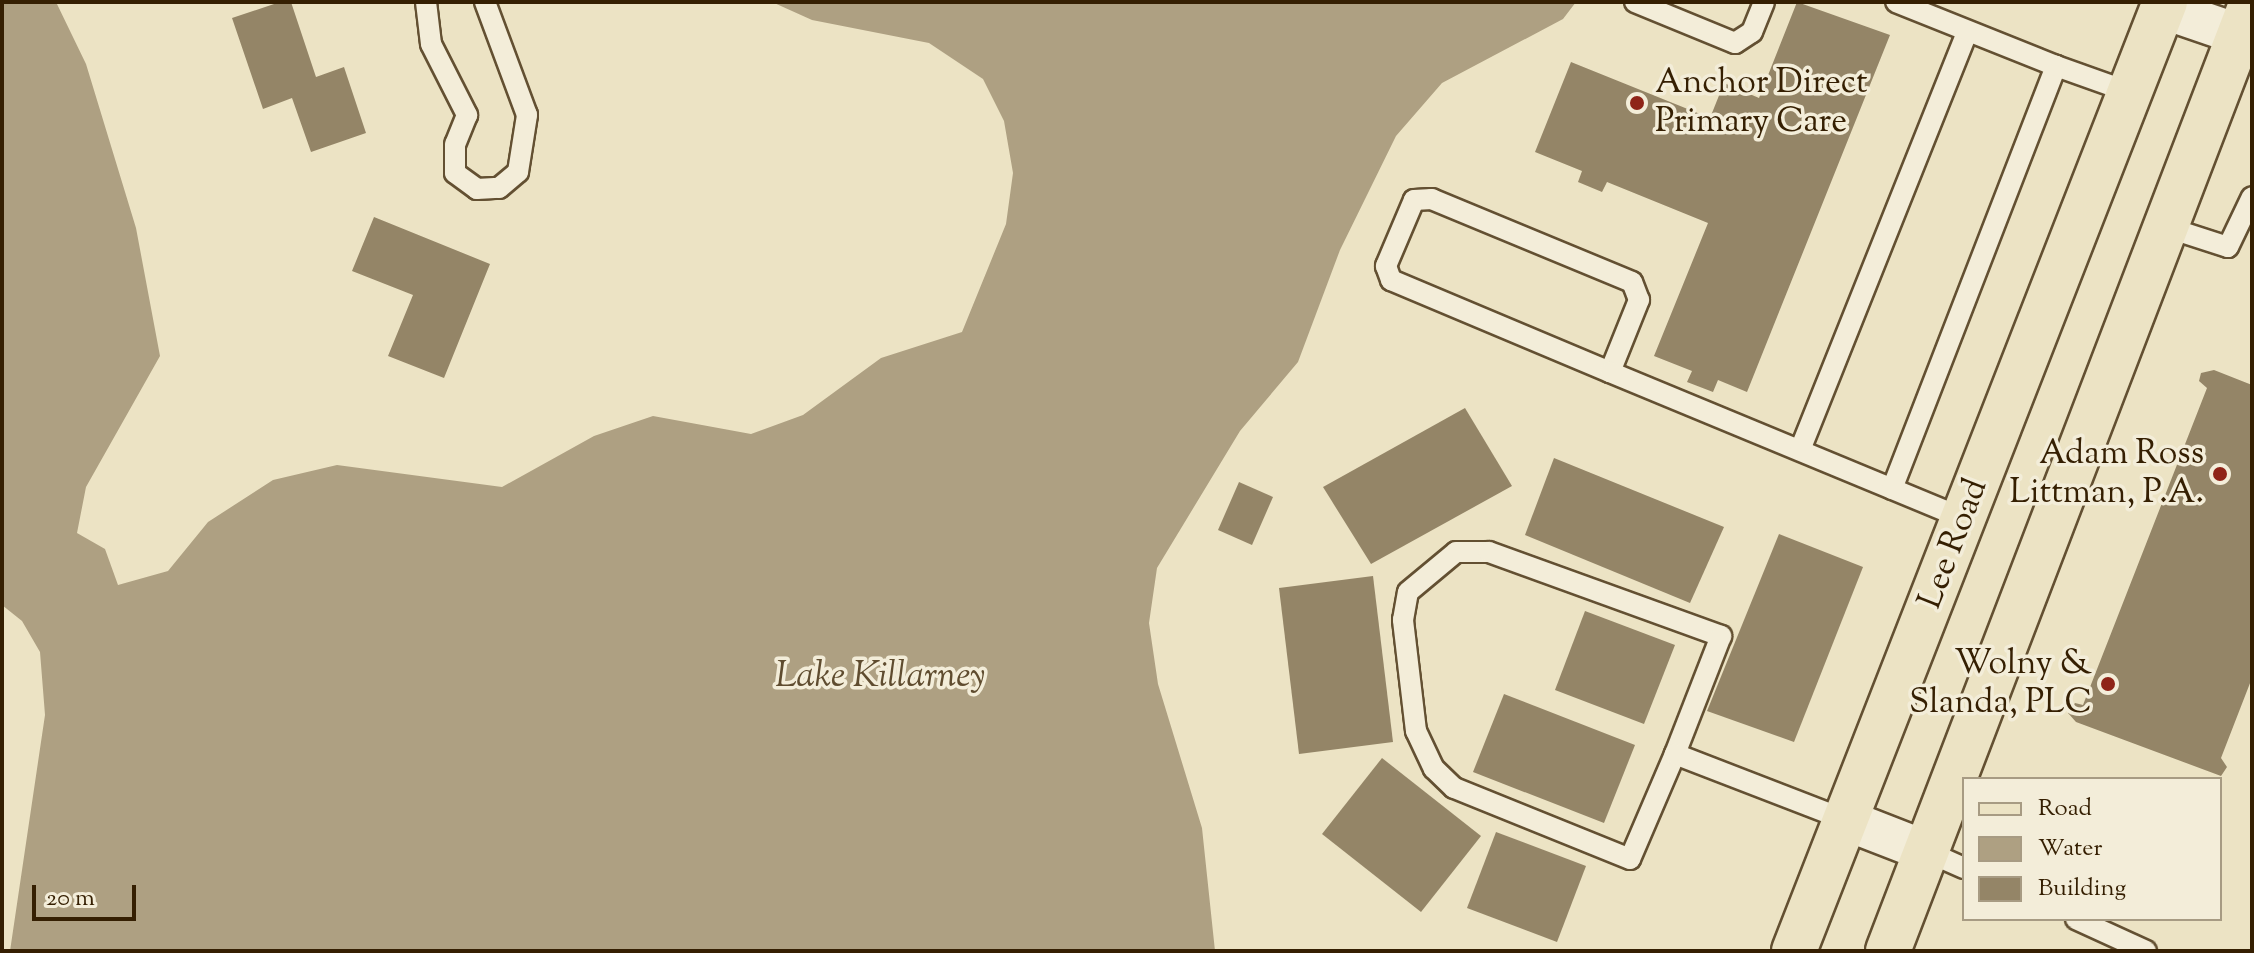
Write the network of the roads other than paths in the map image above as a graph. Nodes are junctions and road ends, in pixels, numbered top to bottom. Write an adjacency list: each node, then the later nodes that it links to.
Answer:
1 (426, 2): 2 (lane)
2 (485, 2)
3 (1635, 2): 4 (lane)
4 (1764, 2)
5 (1896, 2): 8 (lane)
6 (2161, 4): 7 (street); 10 (main road, Lee Road)
7 (2248, 26): 12 (main road)
8 (1968, 31): 9 (lane); 14 (lane)
9 (2056, 66): 10 (lane); 15 (lane)
10 (2129, 92): 16 (main road, Lee Road)
11 (2252, 197): 12 (lane)
12 (2166, 227): 18 (main road)
13 (1610, 372): 13 (lane); 14 (lane)
14 (1800, 450): 15 (lane)
15 (1892, 489): 16 (lane)
16 (1963, 518): 20 (main road, Lee Road)
17 (1675, 754): 17 (lane); 20 (lane)
18 (1975, 777)
19 (1962, 814): 21 (main road)
20 (1846, 820): 21 (street); 23 (main road, Lee Road)
21 (1946, 860): 24 (main road)
22 (2080, 921): 25 (lane)
23 (1794, 951)
24 (1888, 951)
25 (2146, 951)

